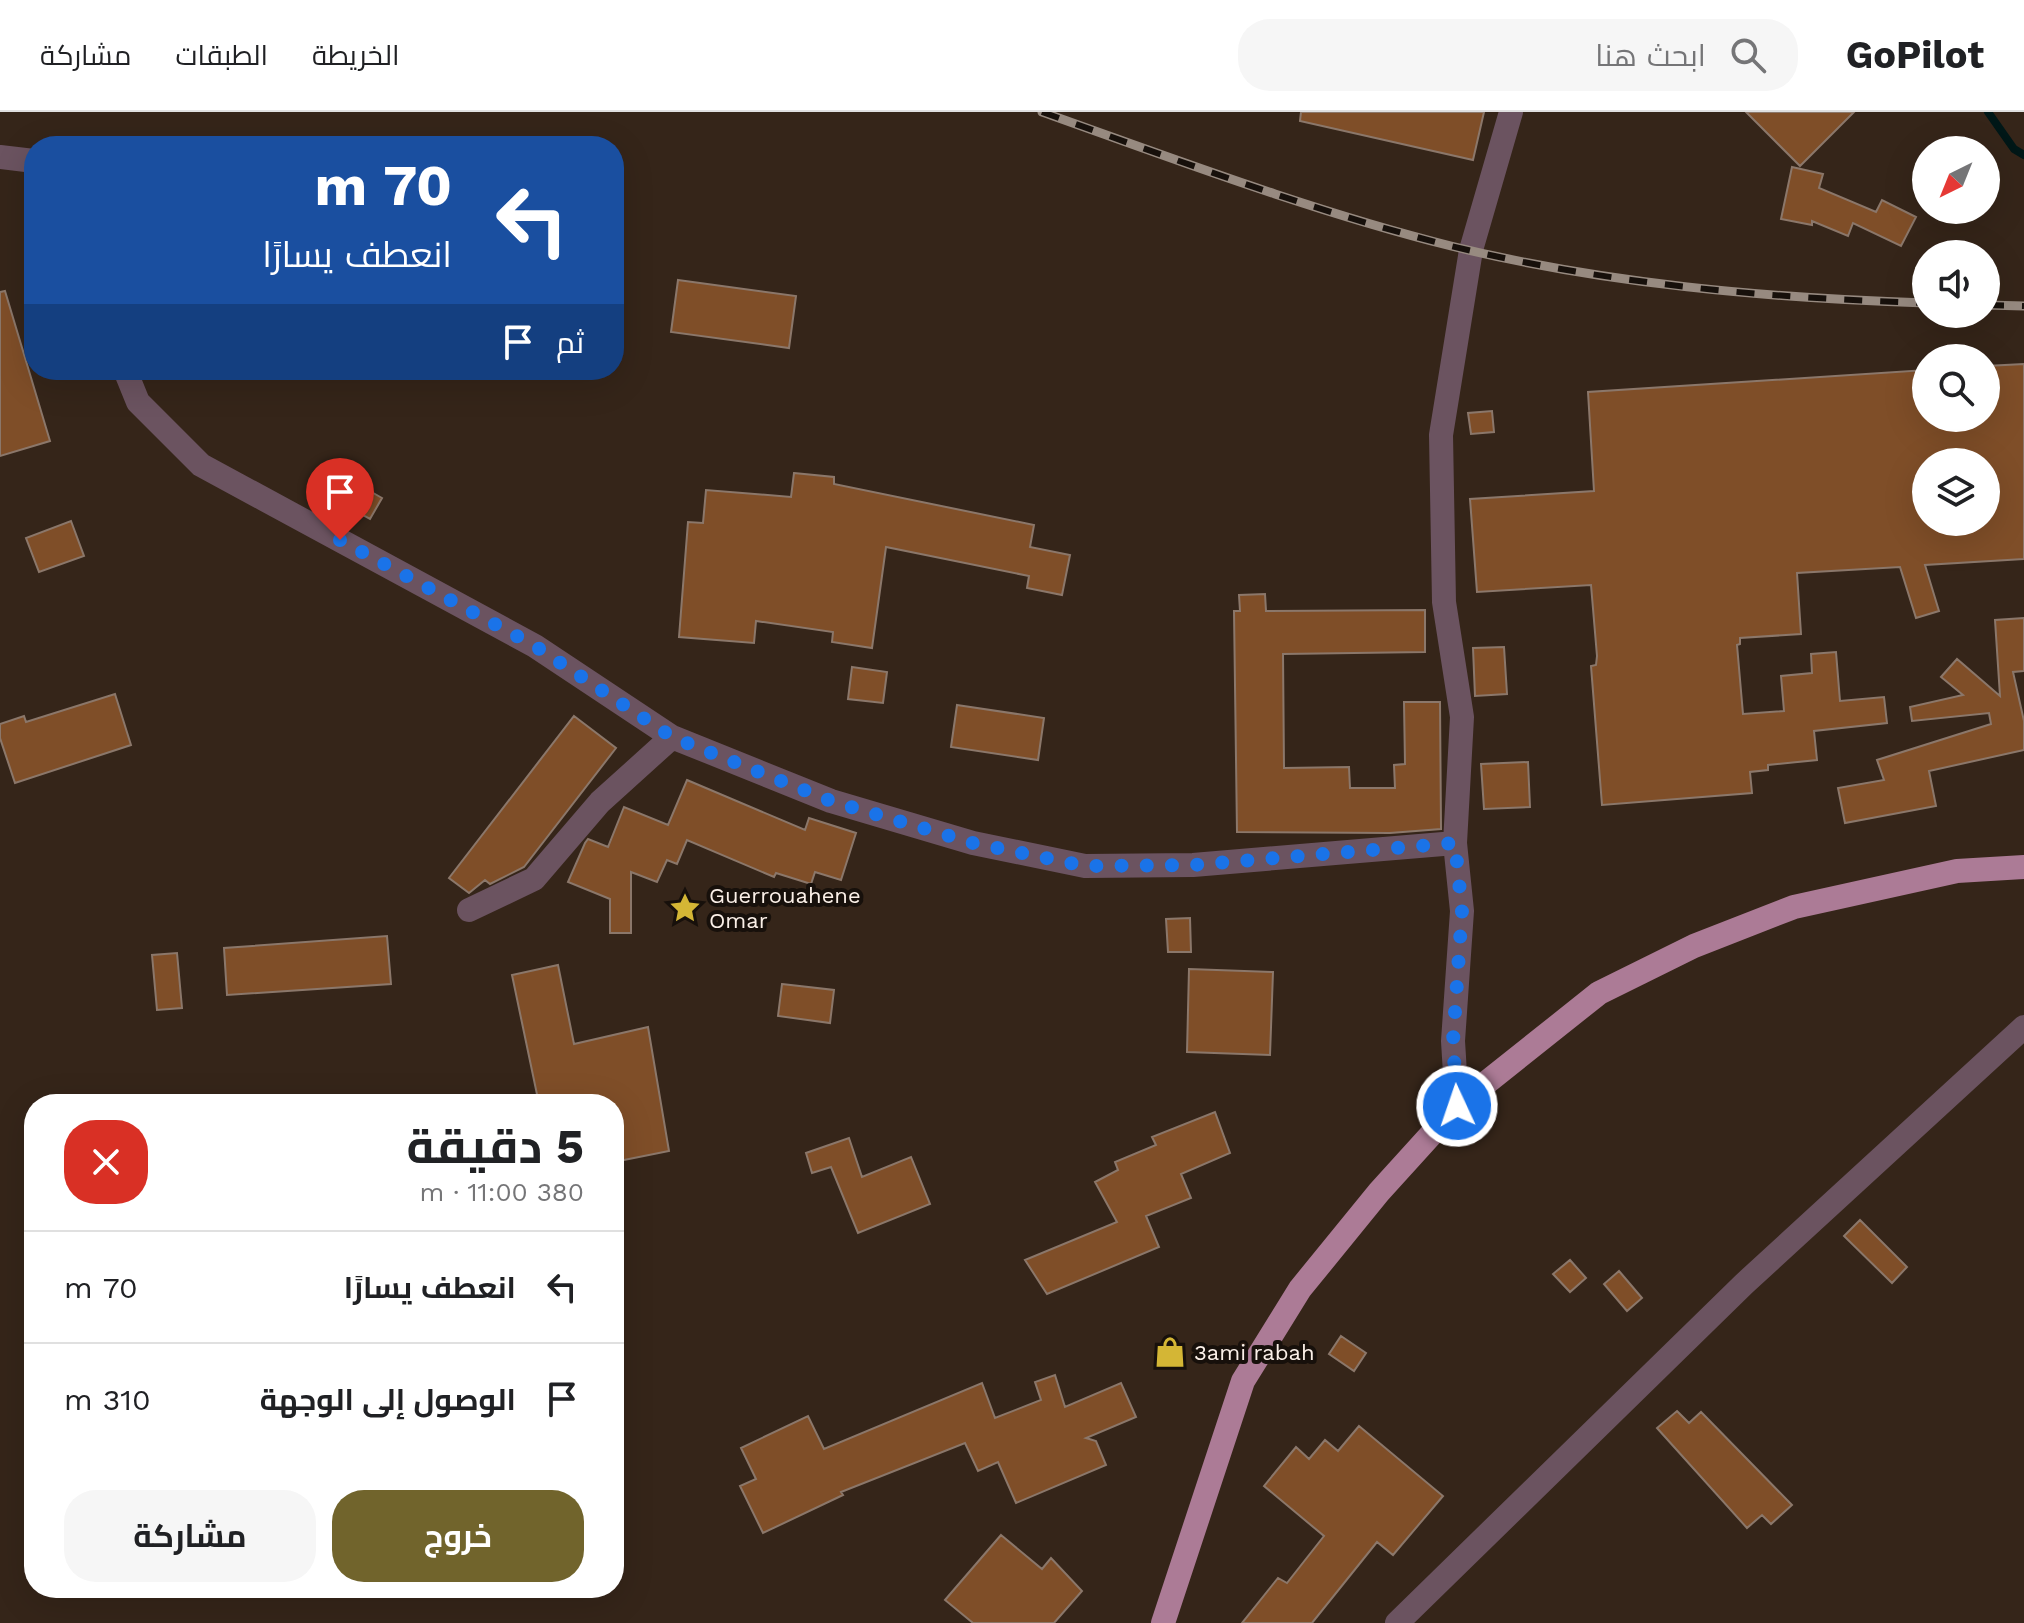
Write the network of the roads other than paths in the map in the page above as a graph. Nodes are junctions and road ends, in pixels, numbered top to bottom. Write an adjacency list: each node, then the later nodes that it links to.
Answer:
1 (1511, 112): 6 (street)
2 (0, 157): 3 (street)
3 (24, 160)
4 (129, 380): 5 (street)
5 (672, 737): 6 (street); 8 (street)
6 (1455, 843): 10 (street)
7 (2024, 867): 10 (main road)
8 (469, 910)
9 (2024, 1027): 12 (street)
10 (1457, 1106): 11 (main road)
11 (1163, 1623)
12 (1397, 1623)

